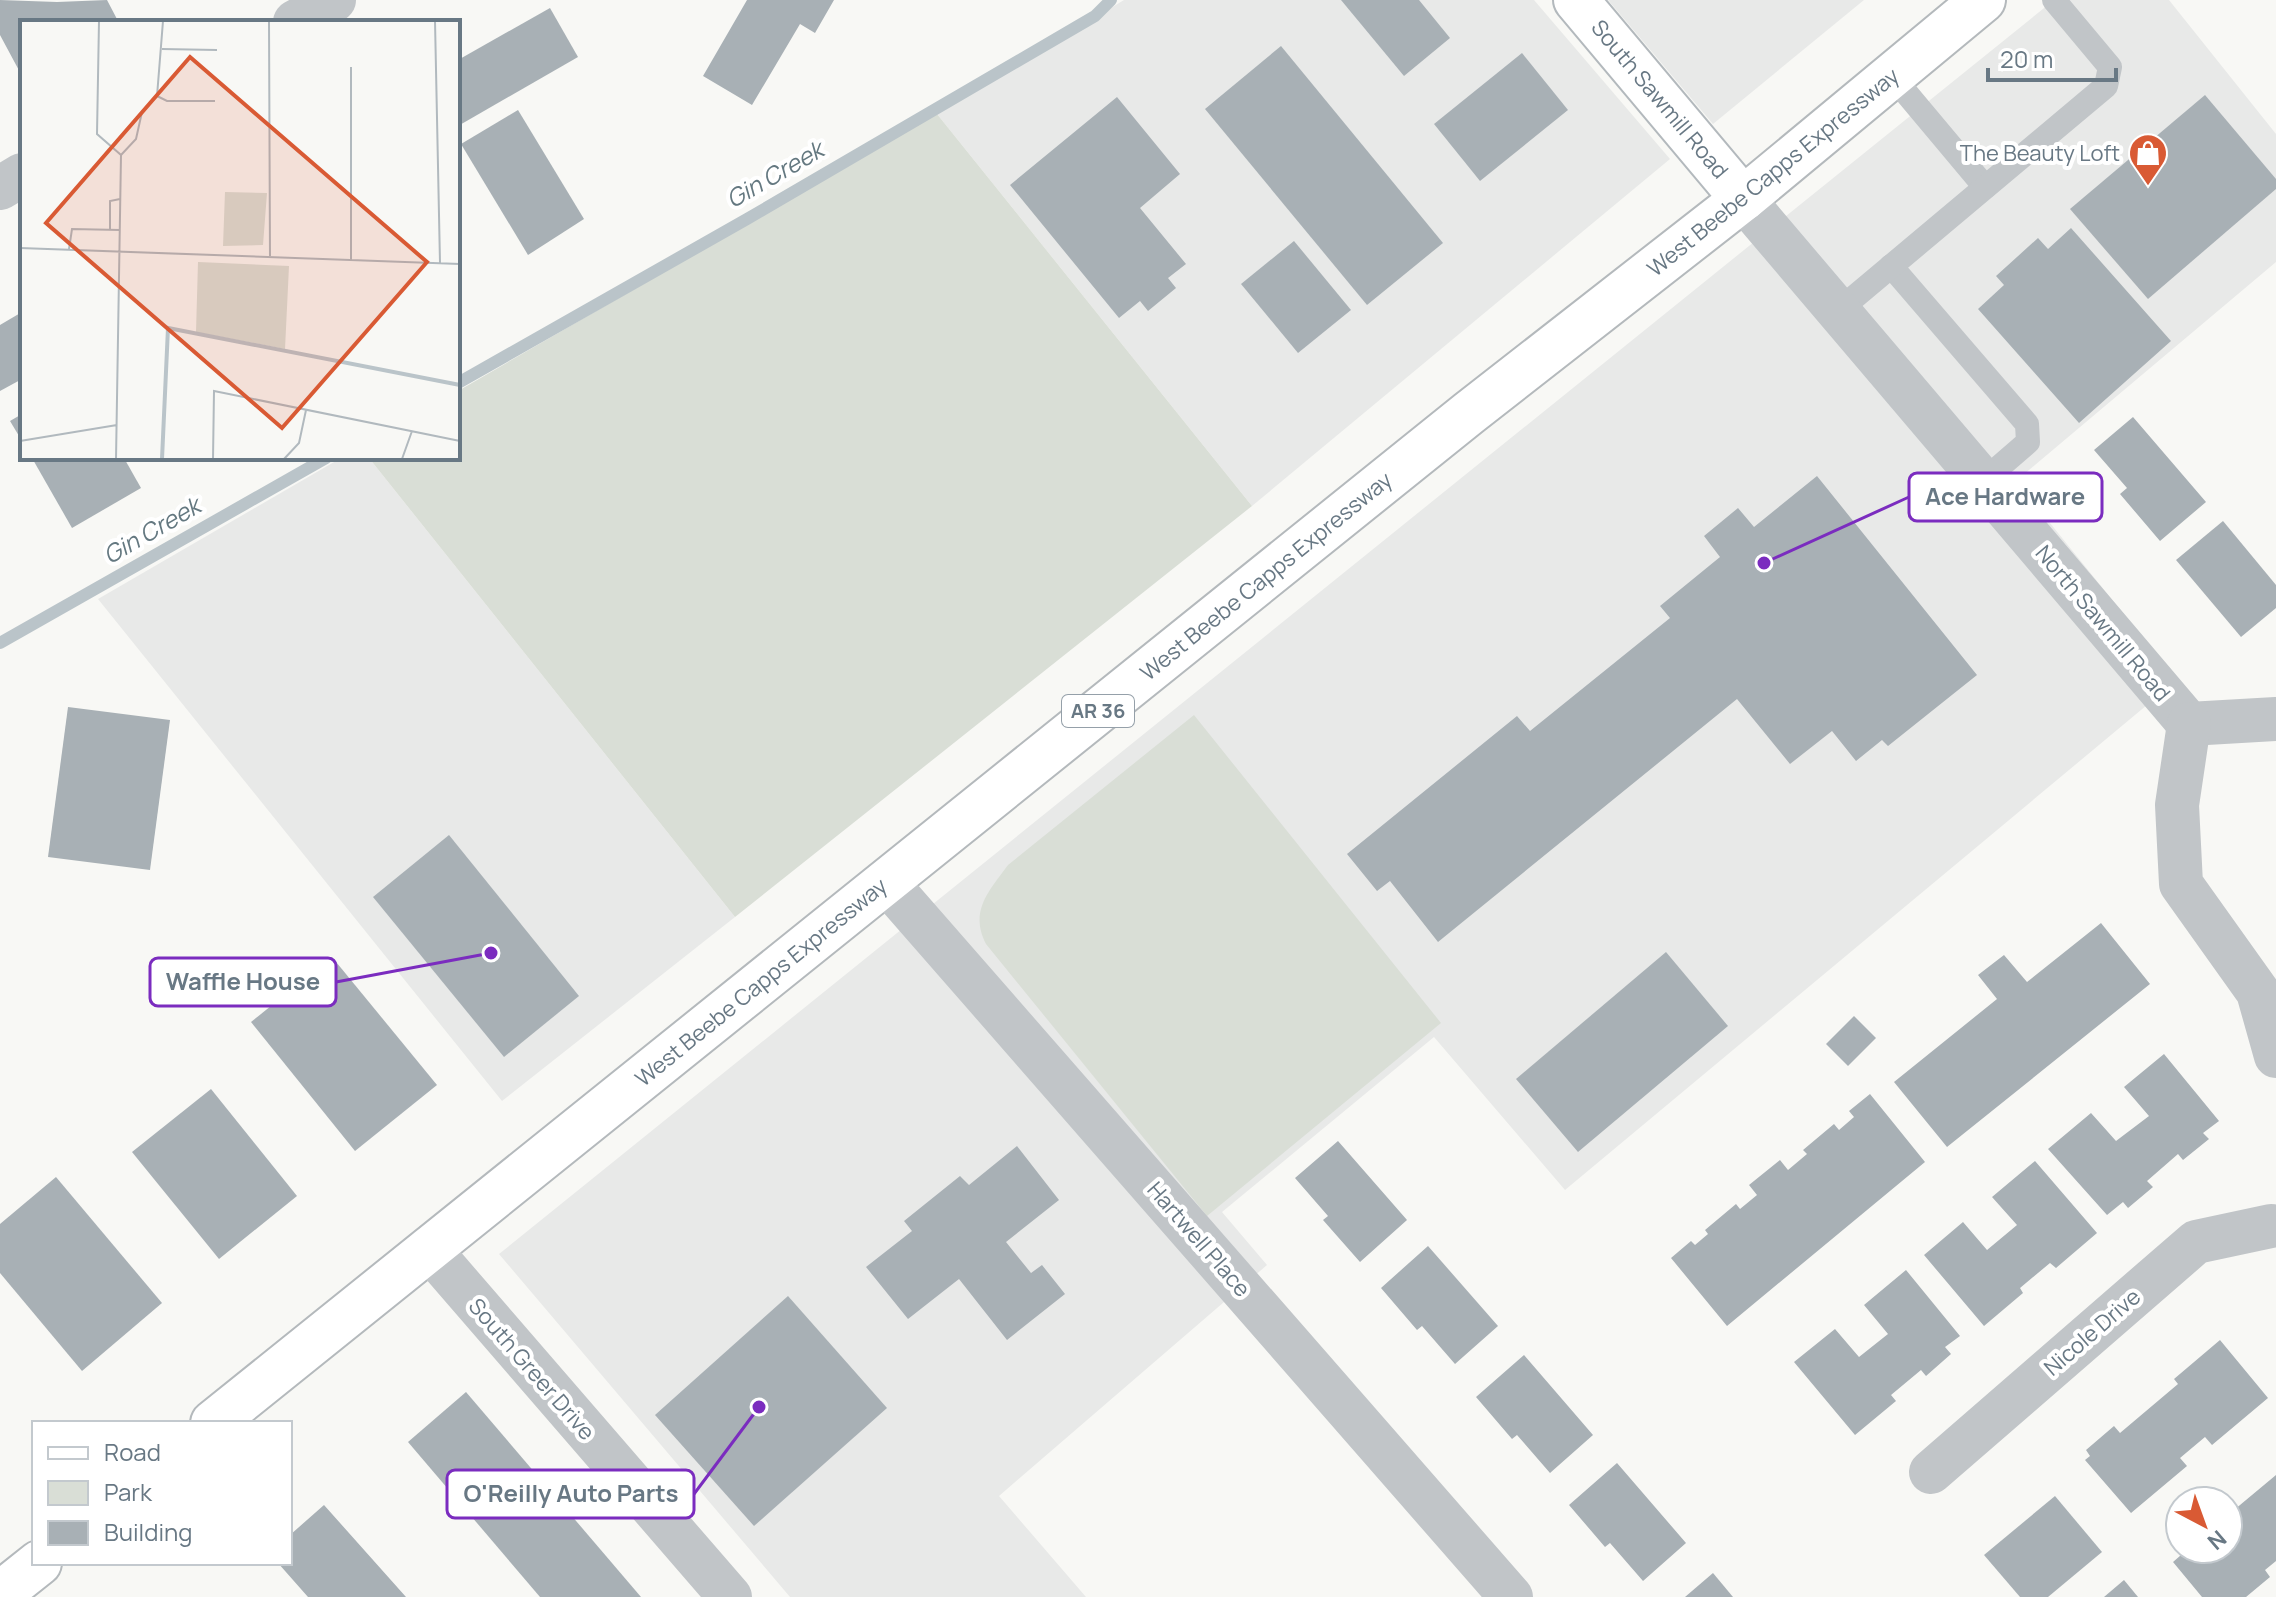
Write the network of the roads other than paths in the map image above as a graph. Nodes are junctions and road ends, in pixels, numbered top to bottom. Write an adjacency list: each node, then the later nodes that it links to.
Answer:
1 (334, 0): 5 (street)
2 (1576, 0): 10 (main road, South Sawmill Road)
3 (1983, 0): 6 (main road, West Beebe Capps Expressway / AR 36)
4 (2054, 0): 8 (lane)
5 (299, 20)
6 (1892, 76): 8 (lane); 10 (main road, West Beebe Capps Expressway / AR 36)
7 (20, 176): 9 (street)
8 (1985, 187): 11 (lane)
9 (0, 188)
10 (1743, 199): 12 (street, North Sawmill Road); 16 (main road, West Beebe Capps Expressway / AR 36)
11 (1891, 266): 12 (lane); 13 (lane)
12 (1839, 310): 13 (street, North Sawmill Road)
13 (1983, 481): 15 (street, North Sawmill Road)
14 (2276, 719): 15 (street)
15 (2189, 724): 17 (street)
16 (886, 882): 19 (main road, West Beebe Capps Expressway / AR 36); 25 (street, Hartwell Place)
17 (2276, 1056)
18 (2274, 1219): 21 (street, Nicole Drive)
19 (429, 1249): 20 (main road, West Beebe Capps Expressway / AR 36); 24 (street, South Greer Drive)
20 (215, 1421)
21 (1931, 1472)
22 (36, 1565): 23 (main road)
23 (0, 1594)
24 (730, 1597)
25 (1511, 1597)

